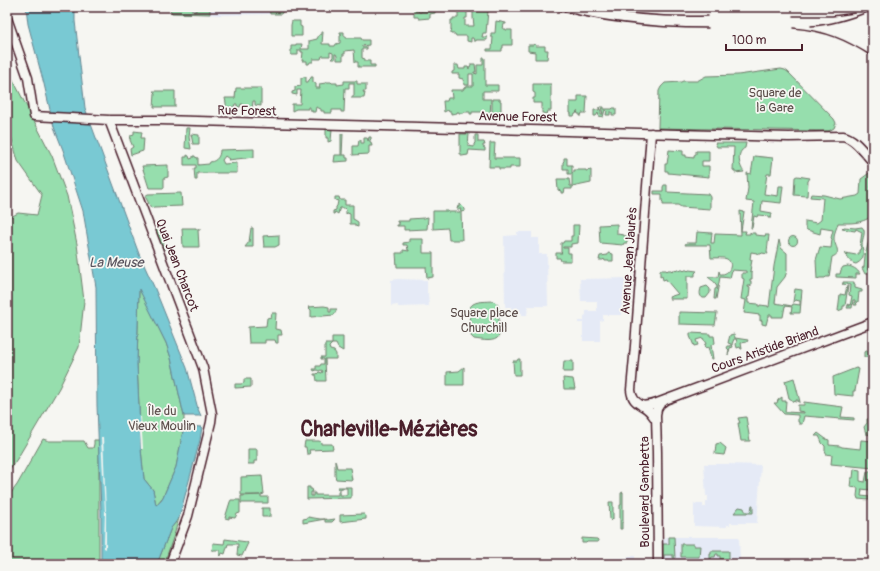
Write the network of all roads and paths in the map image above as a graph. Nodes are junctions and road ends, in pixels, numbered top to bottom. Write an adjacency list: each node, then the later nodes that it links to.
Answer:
1 (7, 18): 2 (main road, Rue Forest)
2 (109, 120): 3 (main road, Rue Forest); 12 (main road, Quai Jean Charcot)
3 (385, 126): 4 (main road, Avenue Forest)
4 (651, 133): 5 (main road, Avenue Forest); 7 (main road, Avenue Jean Jaurès)
5 (873, 162)
6 (873, 322): 8 (main road, Cours Aristide Briand)
7 (631, 390): 9 (main road, Boulevard Gambetta)
8 (665, 400): 9 (main road, Cours Aristide Briand); 10 (main road, Cours Aristide Briand)
9 (642, 406): 11 (main road, Boulevard Gambetta)
10 (657, 409): 11 (main road, Boulevard Gambetta)
11 (656, 420): 13 (main road, Boulevard Gambetta)
12 (170, 564)
13 (658, 564)

